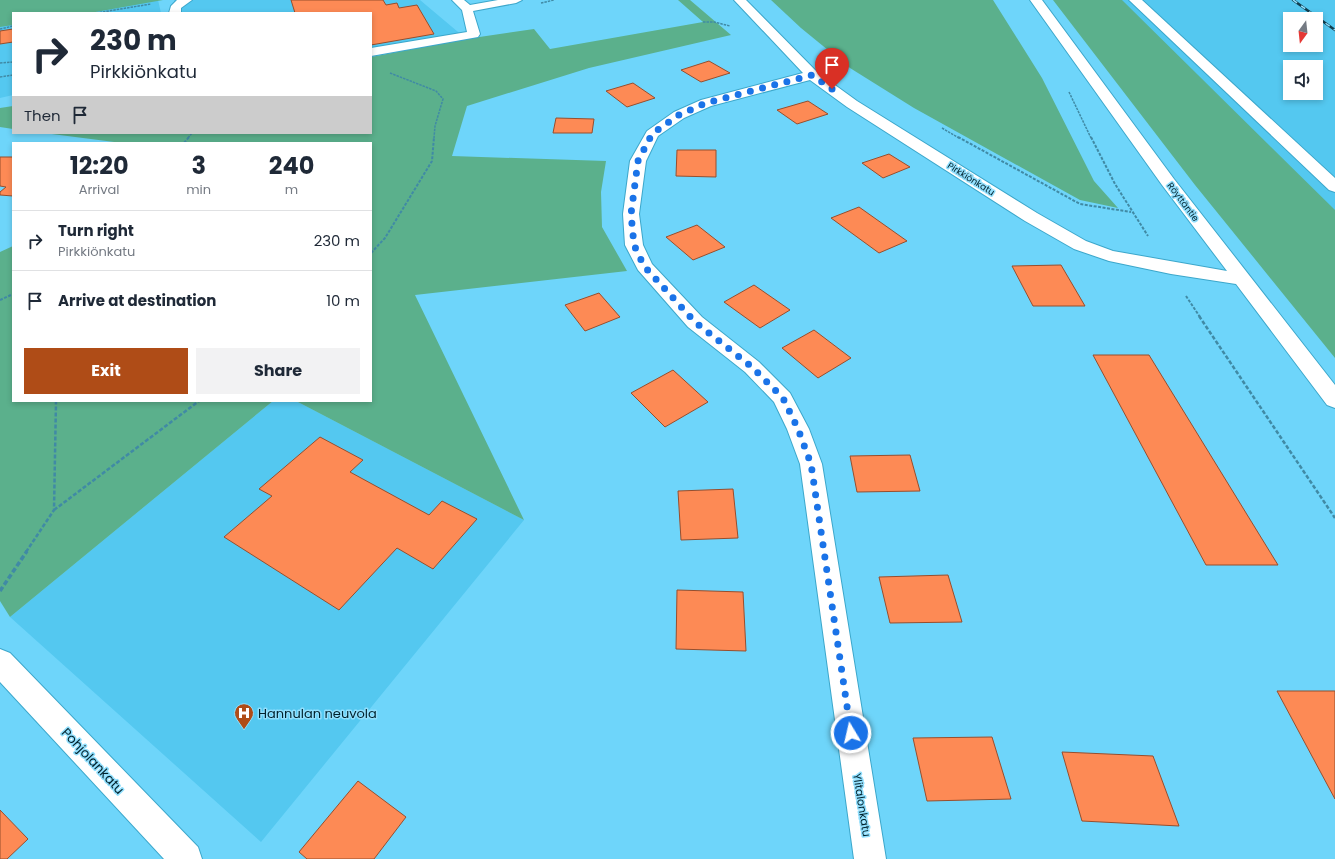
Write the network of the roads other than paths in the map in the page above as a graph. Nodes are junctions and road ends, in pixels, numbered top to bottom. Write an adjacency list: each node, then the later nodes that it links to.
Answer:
1 (458, 0): 6 (street)
2 (516, 0): 6 (street)
3 (740, 0): 8 (street, Pirkkiönkatu)
4 (1036, 0): 10 (street, Röyttäntie)
5 (1135, 0): 9 (street)
6 (466, 9): 7 (street)
7 (372, 52)
8 (812, 75): 10 (street, Pirkkiönkatu); 14 (street, Ylitalonkatu)
9 (1335, 187)
10 (1242, 279): 11 (street, Röyttäntie)
11 (1334, 398)
12 (0, 662): 13 (street, Pohjolankatu)
13 (186, 859)
14 (870, 859)

